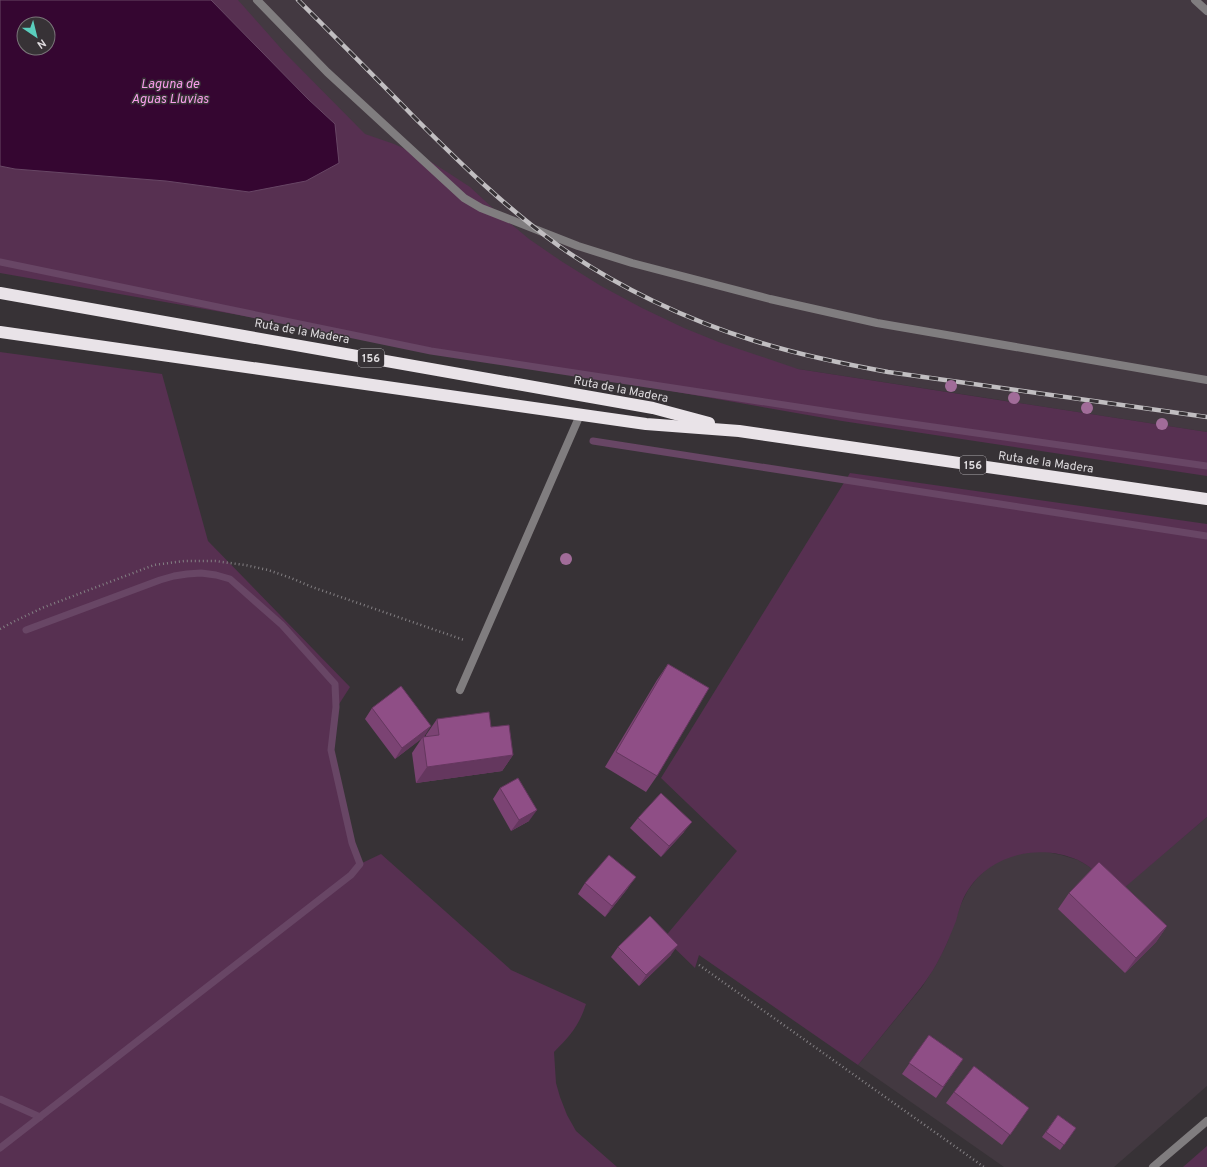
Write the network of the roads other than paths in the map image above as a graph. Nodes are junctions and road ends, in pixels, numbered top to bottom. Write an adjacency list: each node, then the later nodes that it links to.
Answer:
1 (257, 0): 6 (street)
2 (1195, 0): 3 (street)
3 (1207, 11)
4 (0, 293): 8 (highway, Ruta de la Madera / 156)
5 (0, 332): 7 (highway, Ruta de la Madera / 156)
6 (1207, 380)
7 (580, 415): 8 (highway, Ruta de la Madera / 156); 10 (street)
8 (739, 431): 9 (highway, Ruta de la Madera / 156)
9 (1207, 499)
10 (460, 690)
11 (1207, 1121): 12 (street)
12 (1153, 1167)

